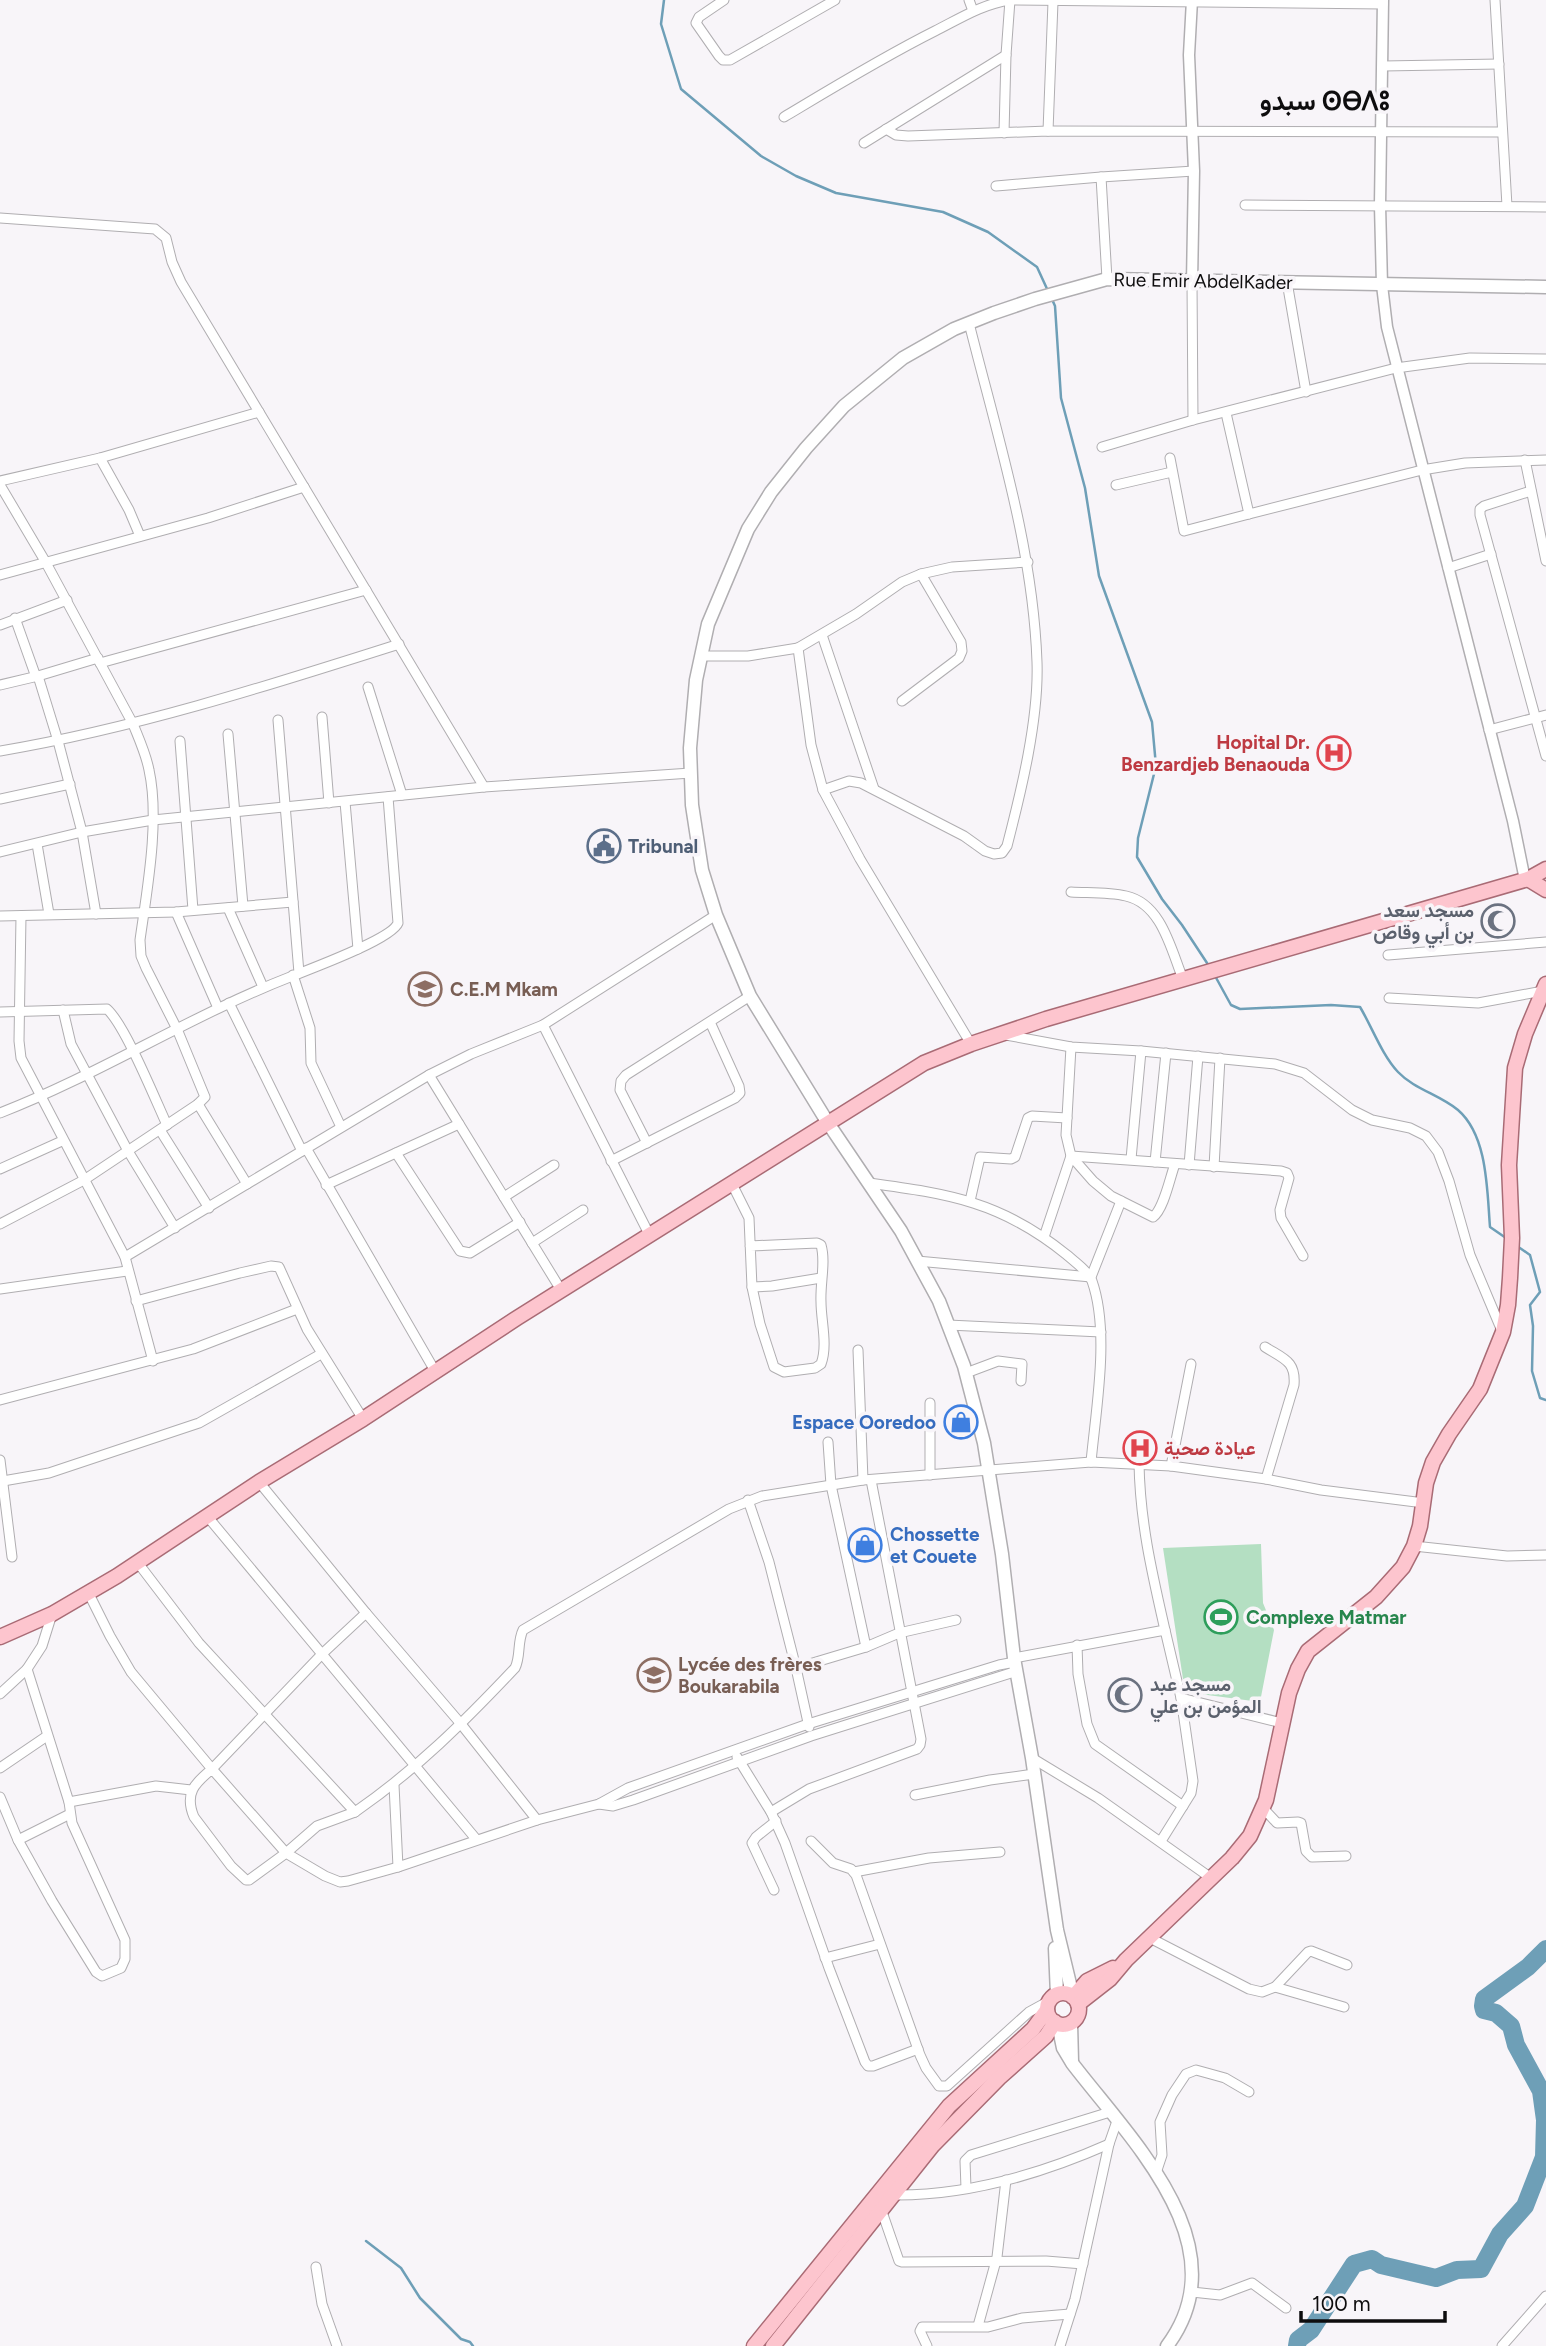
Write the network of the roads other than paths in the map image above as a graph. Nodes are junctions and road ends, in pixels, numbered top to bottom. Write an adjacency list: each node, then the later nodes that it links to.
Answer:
1 (724, 0): 2 (street)
2 (835, 0)
3 (969, 0): 11 (street)
4 (1010, 0): 6 (street); 11 (street); 12 (street)
5 (1495, 0): 13 (street)
6 (1050, 1): 7 (street); 17 (street)
7 (1120, 1): 8 (street)
8 (1192, 1): 9 (street); 20 (street)
9 (1330, 2): 10 (street)
10 (1383, 2): 14 (street)
11 (973, 12): 15 (street)
12 (1006, 55): 16 (street); 19 (street)
13 (1499, 64): 14 (street); 18 (street)
14 (1383, 66): 21 (street)
15 (784, 117)
16 (886, 129): 19 (street); 22 (street)
17 (1048, 131): 19 (street); 20 (street)
18 (1502, 132): 21 (street); 28 (street)
19 (1004, 133)
20 (1192, 133): 21 (street); 23 (street)
21 (1382, 133): 27 (street)
22 (864, 143)
23 (1194, 171): 24 (street); 32 (street)
24 (1101, 177): 25 (street); 31 (street)
25 (996, 187)
26 (1245, 205): 27 (street)
27 (1380, 205): 28 (street); 34 (street)
28 (1507, 206): 29 (street)
29 (1546, 207)
30 (0, 218): 40 (street)
31 (1107, 279): 32 (main road, Rue Emir AbdelKader); 36 (main road, Rue Emir AbdelKader)
32 (1192, 282): 33 (main road, Rue Emir AbdelKader); 42 (street)
33 (1287, 282): 34 (main road, Rue Emir AbdelKader); 39 (street)
34 (1382, 285): 35 (main road, Rue Emir AbdelKader); 38 (street)
35 (1546, 287)
36 (969, 323): 60 (street); 71 (main road, Rue Emir AbdelKader)
37 (1546, 359): 38 (street)
38 (1396, 368): 39 (street); 48 (street)
39 (1306, 392): 41 (street)
40 (259, 412): 44 (street); 52 (street)
41 (1226, 413): 42 (street); 54 (street)
42 (1192, 420): 43 (street)
43 (1102, 447)
44 (100, 458): 50 (street); 56 (street)
45 (1170, 458): 49 (street)
46 (1525, 460): 47 (street); 48 (street); 53 (street)
47 (1546, 460)
48 (1422, 471): 54 (street); 61 (street)
49 (1172, 472): 51 (street); 54 (street)
50 (0, 483): 58 (street)
51 (1116, 485)
52 (304, 487): 56 (street); 64 (street)
53 (1531, 491): 55 (street); 57 (street)
54 (1249, 514)
55 (1542, 528): 59 (street)
56 (139, 536): 58 (street)
57 (1491, 554): 61 (street); 77 (street)
58 (45, 561): 63 (street); 65 (street)
59 (1546, 561)
60 (1028, 562): 62 (street); 90 (street)
61 (1448, 568): 81 (street)
62 (920, 574): 68 (street); 76 (street)
63 (0, 575)
64 (366, 590): 69 (street); 72 (street)
65 (66, 600): 66 (street); 72 (street)
66 (15, 618): 67 (street); 73 (street)
67 (0, 625)
68 (822, 635): 70 (street); 90 (street)
69 (399, 644): 80 (street); 89 (street)
70 (797, 648): 71 (street); 91 (street)
71 (701, 656): 87 (main road, Rue Emir AbdelKader)
72 (99, 661): 73 (street); 80 (street)
73 (36, 677): 74 (street); 83 (street)
74 (0, 685)
75 (368, 687): 92 (street)
76 (902, 701)
77 (1541, 716): 81 (street); 86 (street)
78 (322, 717): 96 (street)
79 (278, 720): 97 (street)
80 (134, 724): 83 (street); 100 (street)
81 (1489, 730): 105 (street)
82 (228, 734): 98 (street)
83 (58, 741): 85 (street); 88 (street)
84 (180, 741): 99 (street)
85 (0, 751)
86 (1546, 756)
87 (691, 773): 89 (street); 116 (main road, Rue Emir AbdelKader)
88 (70, 785): 94 (street); 101 (street)
89 (484, 787): 92 (street)
90 (874, 789): 91 (street)
91 (823, 790): 137 (street)
92 (402, 795): 93 (street)
93 (388, 797): 95 (street); 120 (street)
94 (0, 799)
95 (345, 802): 96 (street); 120 (street)
96 (329, 803): 97 (street)
97 (284, 807): 98 (street); 108 (street)
98 (236, 812): 99 (street); 109 (street)
99 (186, 817): 100 (street); 111 (street)
100 (153, 820): 101 (street); 113 (street)
101 (82, 832): 102 (street); 115 (street)
102 (37, 844): 103 (street); 114 (street)
103 (0, 852)
104 (1546, 869): 105 (main road)
105 (1527, 879): 106 (main road); 123 (main road)
106 (1546, 888)
107 (1071, 892): 123 (street)
108 (293, 902): 109 (street); 122 (street)
109 (243, 906): 110 (street)
110 (228, 908): 111 (street); 124 (street)
111 (193, 911): 112 (street)
112 (176, 912): 113 (street); 129 (street)
113 (144, 913): 115 (street); 135 (street)
114 (49, 914): 115 (street); 118 (street)
115 (96, 914)
116 (716, 915): 126 (main road, Rue Emir AbdelKader); 134 (street)
117 (0, 916): 118 (street)
118 (22, 916): 131 (street)
119 (1546, 942): 121 (street)
120 (358, 949): 122 (street)
121 (1388, 955)
122 (296, 974): 124 (street); 153 (street)
123 (1190, 977): 136 (main road)
124 (263, 987): 128 (street)
125 (1544, 987): 127 (street); 198 (main road)
126 (750, 996): 133 (street); 150 (main road, Rue Emir AbdelKader)
127 (1389, 998)
128 (229, 1003): 129 (street); 156 (street)
129 (218, 1008): 135 (street)
130 (63, 1010): 131 (street); 139 (street); 144 (street)
131 (20, 1011): 132 (street); 146 (street)
132 (0, 1012)
133 (710, 1022): 155 (street); 155 (street)
134 (542, 1025): 145 (street); 161 (street)
135 (177, 1029): 139 (street); 147 (street)
136 (1000, 1034): 137 (main road); 138 (street)
137 (971, 1044): 150 (main road)
138 (1071, 1047): 140 (street); 149 (street)
139 (132, 1051): 144 (street); 152 (street)
140 (1142, 1051): 141 (street); 160 (street)
141 (1166, 1054): 142 (street); 162 (street)
142 (1198, 1056): 143 (street); 165 (street)
143 (1220, 1058): 166 (street); 198 (street)
144 (88, 1074): 146 (street); 157 (street)
145 (429, 1075): 151 (street); 153 (street)
146 (42, 1097): 148 (street); 154 (street)
147 (198, 1104): 152 (street); 171 (street)
148 (0, 1113)
149 (1067, 1118): 159 (street); 174 (street)
150 (828, 1123): 169 (main road, Rue Emir AbdelKader); 170 (main road)
151 (460, 1124): 158 (street); 173 (street)
152 (163, 1127): 157 (street); 176 (street)
153 (341, 1127): 156 (street)
154 (62, 1141): 167 (street); 168 (street)
155 (647, 1143): 161 (street)
156 (304, 1150): 171 (street); 172 (street)
157 (128, 1151): 168 (street); 180 (street)
158 (396, 1153): 172 (street); 178 (street)
159 (1071, 1156): 160 (street); 175 (street); 182 (street)
160 (1131, 1159): 162 (street)
161 (611, 1161): 181 (street)
162 (1155, 1162): 164 (street)
163 (554, 1164): 173 (street)
164 (1175, 1164): 165 (street); 175 (street)
165 (1189, 1165): 166 (street)
166 (1214, 1167): 186 (street)
167 (0, 1169)
168 (84, 1180): 179 (street); 185 (street)
169 (869, 1183): 174 (street); 187 (main road, Rue Emir AbdelKader)
170 (732, 1184): 181 (main road); 184 (street)
171 (247, 1185): 176 (street)
172 (326, 1185): 204 (street)
173 (504, 1196): 178 (street)
174 (970, 1201): 182 (street)
175 (1121, 1201): 189 (street)
176 (209, 1208): 180 (street)
177 (583, 1210): 183 (street)
178 (520, 1222): 183 (street)
179 (0, 1224)
180 (175, 1228): 185 (street)
181 (650, 1236): 193 (main road)
182 (1044, 1237): 189 (street)
183 (533, 1243): 193 (street)
184 (750, 1246): 190 (street); 191 (street)
185 (125, 1256): 188 (street)
186 (1303, 1256)
187 (917, 1261): 189 (street); 196 (main road, Rue Emir AbdelKader)
188 (127, 1271): 192 (street); 194 (street)
189 (1091, 1277): 197 (street)
190 (821, 1278): 191 (street); 191 (street)
191 (752, 1287)
192 (0, 1289)
193 (561, 1290): 204 (main road)
194 (136, 1301): 195 (street); 202 (street)
195 (298, 1309): 201 (street); 202 (street)
196 (948, 1325): 197 (street); 205 (main road, Rue Emir AbdelKader)
197 (1101, 1332): 212 (street)
198 (1503, 1332): 223 (main road)
199 (1265, 1348): 218 (street)
200 (858, 1350): 219 (street)
201 (321, 1354): 209 (street); 217 (street)
202 (153, 1361): 207 (street)
203 (1191, 1364): 214 (street)
204 (435, 1371): 209 (main road)
205 (966, 1373): 206 (street); 215 (main road, Rue Emir AbdelKader)
206 (1021, 1381)
207 (0, 1400)
208 (930, 1403): 216 (street)
209 (363, 1419): 220 (main road)
210 (828, 1442): 221 (street)
211 (0, 1460): 217 (street)
212 (1091, 1462): 213 (street); 215 (street)
213 (1139, 1463): 214 (street); 233 (street)
214 (1171, 1466): 218 (street)
215 (988, 1470): 216 (street); 239 (main road, Rue Emir AbdelKader)
216 (930, 1475): 219 (street)
217 (1, 1476): 227 (street)
218 (1266, 1479): 223 (street)
219 (867, 1480): 221 (street); 234 (street)
220 (259, 1482): 224 (main road); 230 (street)
221 (831, 1485): 222 (street); 237 (street)
222 (748, 1500): 240 (street); 247 (street)
223 (1424, 1503): 225 (main road)
224 (207, 1516): 228 (main road); 238 (street)
225 (1413, 1546): 226 (street); 249 (main road)
226 (1546, 1555)
227 (12, 1557)
228 (138, 1563): 229 (main road); 246 (street)
229 (88, 1592): 231 (main road); 257 (street)
230 (366, 1613): 238 (street); 247 (street)
231 (52, 1614): 235 (main road); 241 (street)
232 (956, 1620): 234 (street)
233 (1165, 1630): 236 (street); 244 (street)
234 (899, 1633): 237 (street); 242 (street)
235 (0, 1637)
236 (1077, 1645): 239 (street); 265 (street)
237 (866, 1647): 240 (street)
238 (322, 1654): 246 (street); 255 (street)
239 (1015, 1664): 242 (street); 245 (street); 253 (main road, Rue Emir AbdelKader)
240 (796, 1668): 248 (street)
241 (27, 1669): 243 (street); 250 (street)
242 (911, 1692): 245 (street); 248 (street)
243 (0, 1693)
244 (1181, 1698): 249 (street); 265 (street)
245 (914, 1703): 251 (street); 268 (street)
246 (266, 1713): 257 (street); 267 (street)
247 (461, 1724): 255 (street); 270 (street)
248 (808, 1724): 251 (street); 252 (street)
249 (1282, 1724): 266 (main road)
250 (47, 1736): 256 (street); 263 (street)
251 (811, 1736): 254 (street)
252 (735, 1749): 254 (street); 264 (street)
253 (1032, 1758): 258 (main road, Rue Emir AbdelKader); 275 (street)
254 (739, 1761): 264 (street); 268 (street)
255 (417, 1766): 259 (street); 272 (street)
256 (0, 1768)
257 (212, 1769): 260 (street); 277 (street)
258 (1034, 1774): 261 (street); 289 (main road, Rue Emir AbdelKader)
259 (394, 1785): 267 (street); 279 (street)
260 (191, 1790): 263 (street); 277 (street)
261 (915, 1796)
262 (0, 1797): 273 (street)
263 (69, 1802): 269 (street)
264 (599, 1804): 270 (street)
265 (1183, 1806): 275 (street)
266 (1263, 1808): 278 (street); 281 (main road)
267 (355, 1812): 277 (street)
268 (771, 1812): 271 (street)
269 (71, 1814): 273 (street); 273 (street)
270 (537, 1820): 272 (street)
271 (776, 1822): 282 (street); 285 (street)
272 (476, 1839): 279 (street)
273 (18, 1840)
274 (811, 1841): 280 (street)
275 (1161, 1841): 281 (street)
276 (1000, 1852): 280 (street)
277 (286, 1853): 279 (street)
278 (1346, 1856)
279 (398, 1867)
280 (854, 1872): 284 (street)
281 (1211, 1878): 283 (main road)
282 (774, 1890)
283 (1150, 1938): 287 (street); 289 (main road)
284 (880, 1944): 285 (street); 290 (street)
285 (825, 1958): 290 (street)
286 (1347, 1965): 287 (street)
287 (1275, 1987): 288 (street)
288 (1344, 2007)
289 (1062, 2008): 290 (street); 291 (main road); 293 (main road, Rue Emir AbdelKader)
290 (918, 2049)
291 (1014, 2055): 298 (main road); 299 (main road)
292 (1249, 2092): 295 (street)
293 (1114, 2116): 294 (street); 295 (main road, Rue Emir AbdelKader); 297 (street)
294 (1108, 2144): 296 (street); 301 (street)
295 (1157, 2170): 303 (main road, Rue Emir AbdelKader)
296 (1006, 2180): 297 (street); 300 (street)
297 (966, 2188): 298 (street)
298 (892, 2195): 299 (main road)
299 (877, 2204): 300 (street); 305 (main road)
300 (996, 2262): 301 (street); 308 (street)
301 (1083, 2264): 307 (street)
302 (316, 2267): 309 (street)
303 (1192, 2292): 306 (street); 314 (main road)
304 (1546, 2296): 315 (street)
305 (797, 2304): 310 (main road); 311 (main road)
306 (1286, 2308)
307 (1070, 2314): 308 (street); 313 (street)
308 (978, 2326): 312 (street)
309 (337, 2346)
310 (754, 2346)
311 (774, 2346)
312 (927, 2346)
313 (1060, 2346)
314 (1167, 2346)
315 (1502, 2346)

